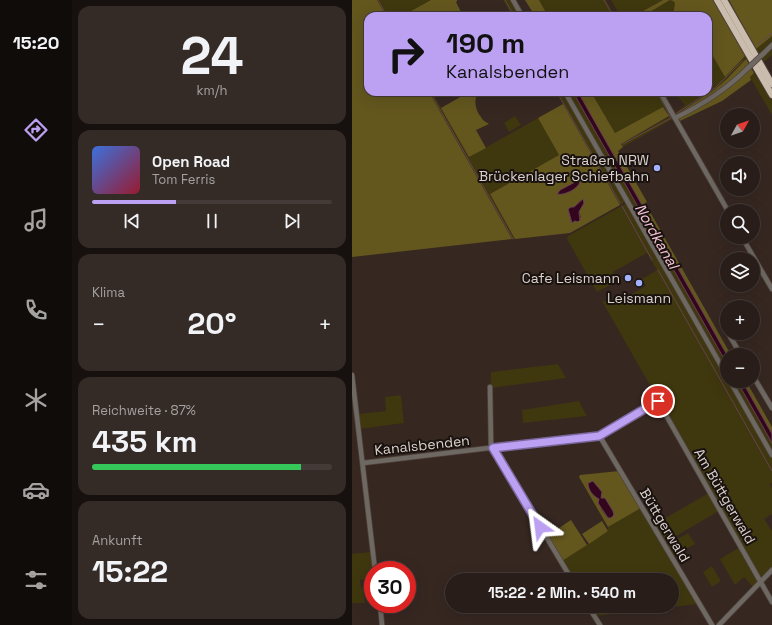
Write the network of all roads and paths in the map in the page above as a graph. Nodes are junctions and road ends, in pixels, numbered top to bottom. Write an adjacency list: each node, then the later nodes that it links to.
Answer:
1 (513, 0): 4 (street)
2 (717, 0): 7 (highway)
3 (724, 0): 6 (highway)
4 (520, 12)
5 (772, 45): 10 (street, bridge)
6 (772, 84)
7 (772, 95)
8 (567, 96): 14 (street)
9 (664, 96): 10 (street)
10 (675, 118): 11 (street)
11 (724, 204)
12 (746, 244): 13 (street)
13 (772, 289)
14 (720, 364)
15 (352, 375): 24 (street, Kanalsbenden)
16 (490, 388): 22 (street)
17 (734, 388): 23 (street)
18 (760, 388): 20 (street)
19 (658, 401): 21 (street, Kanalsbenden); 28 (street, Am Büttgerwald)
20 (772, 408)
21 (599, 436): 22 (street, Kanalsbenden); 34 (street, Büttgerwald)
22 (493, 448): 24 (street, Kanalsbenden); 27 (street)
23 (772, 455)
24 (362, 463): 25 (street)
25 (375, 561)
26 (772, 570): 28 (street)
27 (568, 573)
28 (761, 582): 29 (street, Am Büttgerwald); 35 (street)
29 (772, 602)
30 (381, 613): 32 (street)
31 (592, 613): 33 (street)
32 (382, 625)
33 (600, 625)
34 (712, 625)
35 (719, 625)

